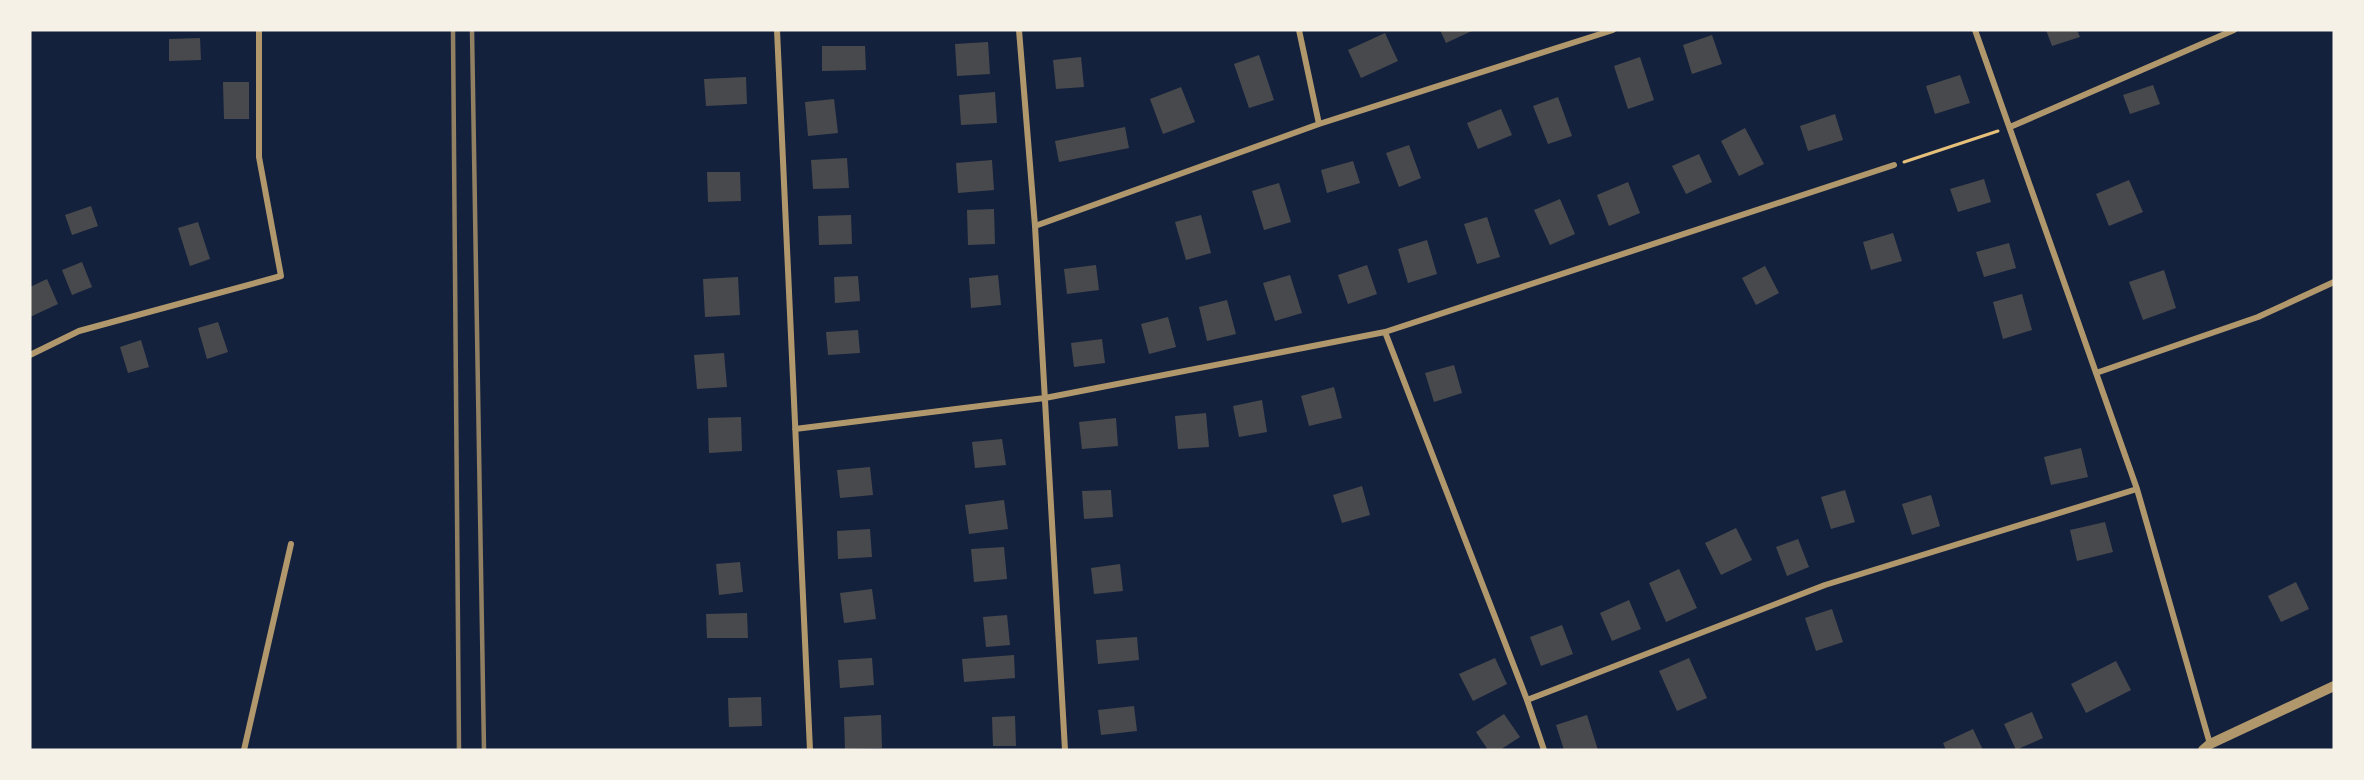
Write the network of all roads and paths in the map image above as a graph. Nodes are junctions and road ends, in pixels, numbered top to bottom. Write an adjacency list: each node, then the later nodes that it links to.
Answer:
1 (259, 30): 14 (street)
2 (777, 30): 17 (street)
3 (1019, 30): 11 (street)
4 (1299, 30): 8 (street)
5 (1613, 30): 8 (street)
6 (1975, 30): 9 (street)
7 (2234, 30): 9 (street)
8 (1319, 123): 11 (street)
9 (2010, 127): 10 (path); 15 (street)
10 (1894, 165): 13 (street)
11 (1035, 226): 16 (street)
12 (2334, 282): 15 (street)
13 (1384, 332): 16 (street); 21 (street)
14 (30, 355)
15 (2096, 373): 18 (street)
16 (1045, 398): 17 (street); 25 (street)
17 (795, 429): 24 (street)
18 (2137, 489): 21 (street); 22 (street)
19 (291, 544): 23 (street)
20 (2334, 686): 22 (street)
21 (1527, 700): 26 (street)
22 (2207, 747)
23 (244, 750)
24 (810, 750)
25 (1065, 750)
26 (1544, 750)

